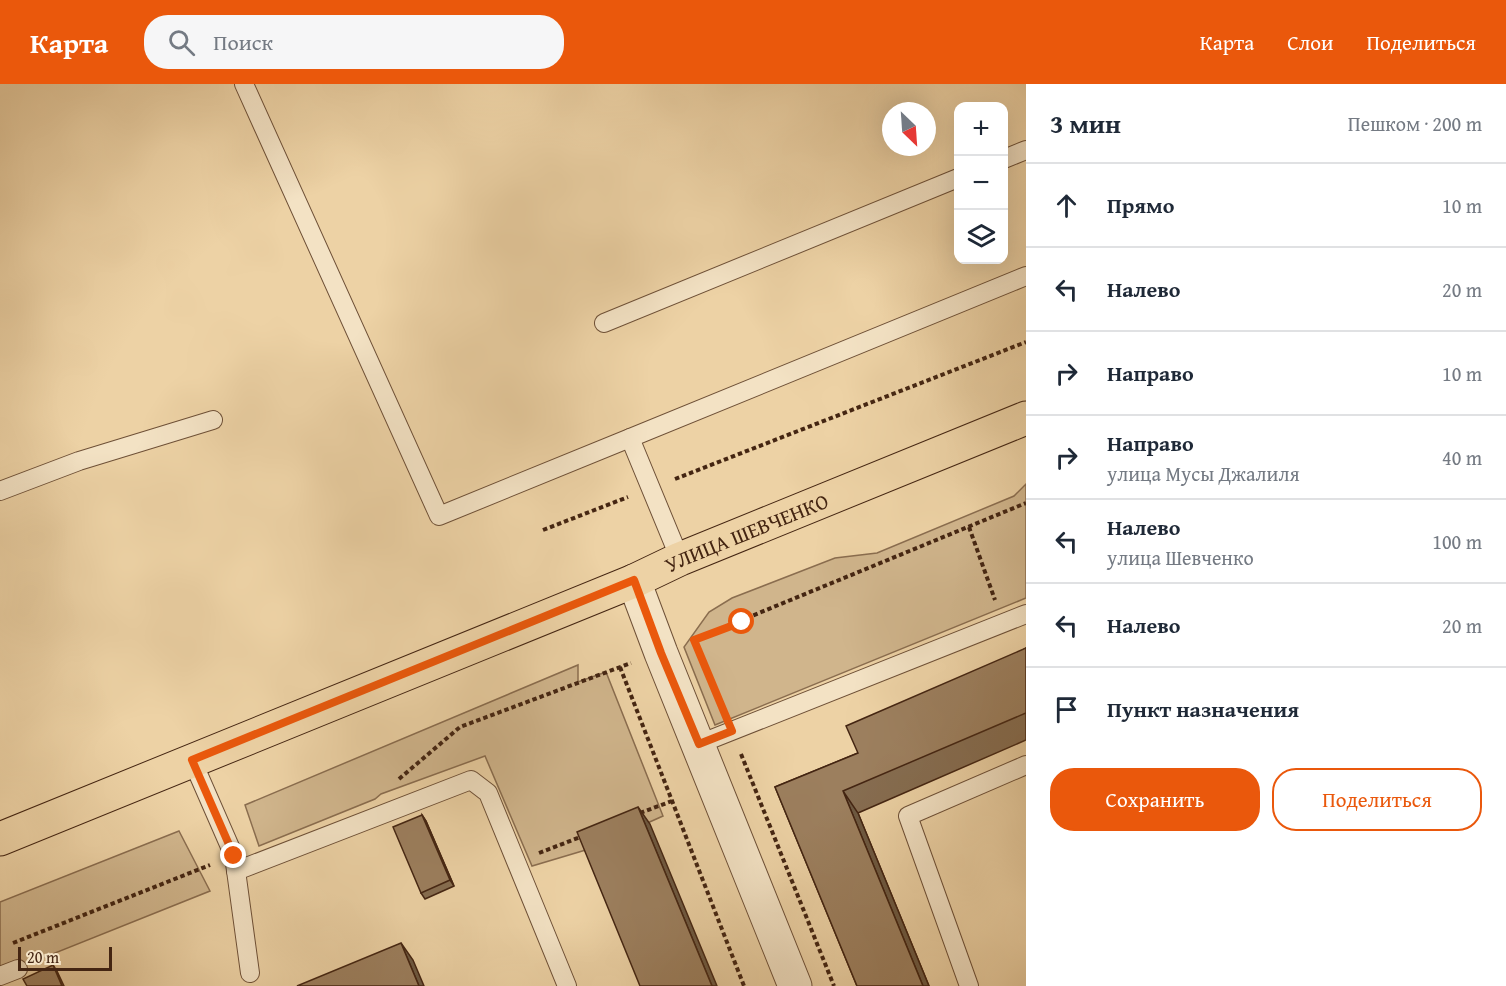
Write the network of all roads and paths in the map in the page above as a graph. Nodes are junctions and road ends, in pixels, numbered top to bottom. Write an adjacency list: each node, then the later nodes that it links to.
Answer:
1 (244, 84): 10 (lane)
2 (1026, 150): 3 (lane)
3 (1008, 157)
4 (954, 180): 6 (lane)
5 (1026, 276): 10 (lane)
6 (604, 323)
7 (1026, 342): 11 (path)
8 (1026, 418): 16 (main road, УЛИЦА ШЕВЧЕНКО)
9 (213, 420): 12 (lane)
10 (630, 438): 11 (lane)
11 (651, 488): 15 (path); 16 (lane)
12 (0, 491)
13 (1026, 503): 14 (path)
14 (969, 527): 19 (path); 20 (path)
15 (543, 530)
16 (680, 559): 17 (main road, УЛИЦА ШЕВЧЕНКО)
17 (634, 580): 21 (street); 22 (main road, УЛИЦА ШЕВЧЕНКО)
18 (1026, 614): 19 (lane)
19 (1003, 623): 20 (lane)
20 (732, 731): 21 (lane); 38 (path)
21 (699, 744): 37 (street)
22 (192, 760): 28 (main road, УЛИЦА ШЕВЧЕНКО); 29 (lane)
23 (1026, 765): 39 (lane)
24 (390, 786): 25 (path)
25 (672, 801): 26 (path); 36 (path)
26 (638, 814)
27 (594, 832): 30 (path)
28 (0, 839)
29 (235, 863): 30 (lane); 31 (path); 33 (lane)
30 (516, 863): 35 (lane)
31 (11, 944)
32 (18, 969): 34 (lane)
33 (250, 973)
34 (0, 976)
35 (567, 986)
36 (744, 986)
37 (795, 986)
38 (834, 986)
39 (969, 986)

